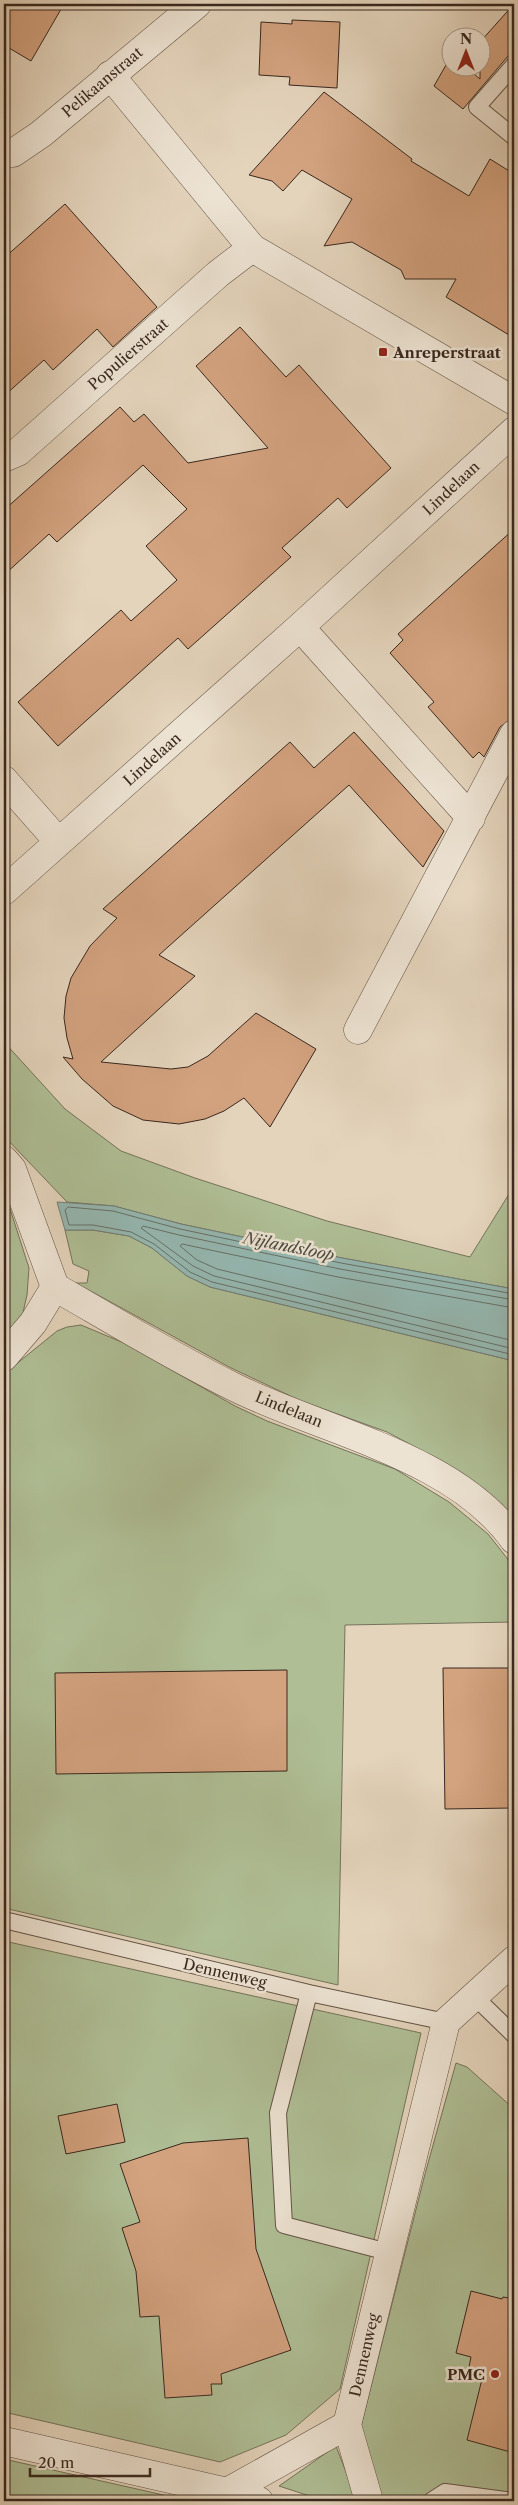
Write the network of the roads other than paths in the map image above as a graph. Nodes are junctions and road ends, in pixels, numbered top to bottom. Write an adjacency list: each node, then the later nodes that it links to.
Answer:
1 (197, 4): 3 (street, Pelikaanstraat)
2 (514, 66): 4 (lane)
3 (110, 75): 5 (street, Pelikaanstraat); 6 (street)
4 (514, 136)
5 (4, 153)
6 (252, 248): 7 (street); 9 (street, Populierstraat)
7 (514, 401)
8 (514, 431): 10 (street, Lindelaan)
9 (4, 458)
10 (300, 627): 13 (street); 14 (street, Lindelaan)
11 (514, 734): 13 (street)
12 (4, 780): 14 (street)
13 (472, 818): 16 (street)
14 (58, 841): 15 (street, Lindelaan)
15 (4, 891)
16 (358, 1030)
17 (4, 1160): 18 (street)
18 (55, 1288): 19 (street); 20 (street, Lindelaan)
19 (4, 1357)
20 (514, 1540)
21 (4, 1920): 23 (lane, Dennenweg)
22 (514, 1960): 24 (street)
23 (309, 1993): 25 (lane, Dennenweg); 27 (lane)
24 (476, 1997): 25 (street); 26 (lane)
25 (446, 2022): 27 (street, Dennenweg)
26 (514, 2035)
27 (388, 2252): 28 (street, Dennenweg)
28 (347, 2425): 30 (street); 32 (street, Dennenweg)
29 (4, 2441): 30 (street)
30 (227, 2492): 31 (street)
31 (259, 2501)
32 (369, 2501)
33 (431, 2501): 34 (lane)
34 (514, 2501)

